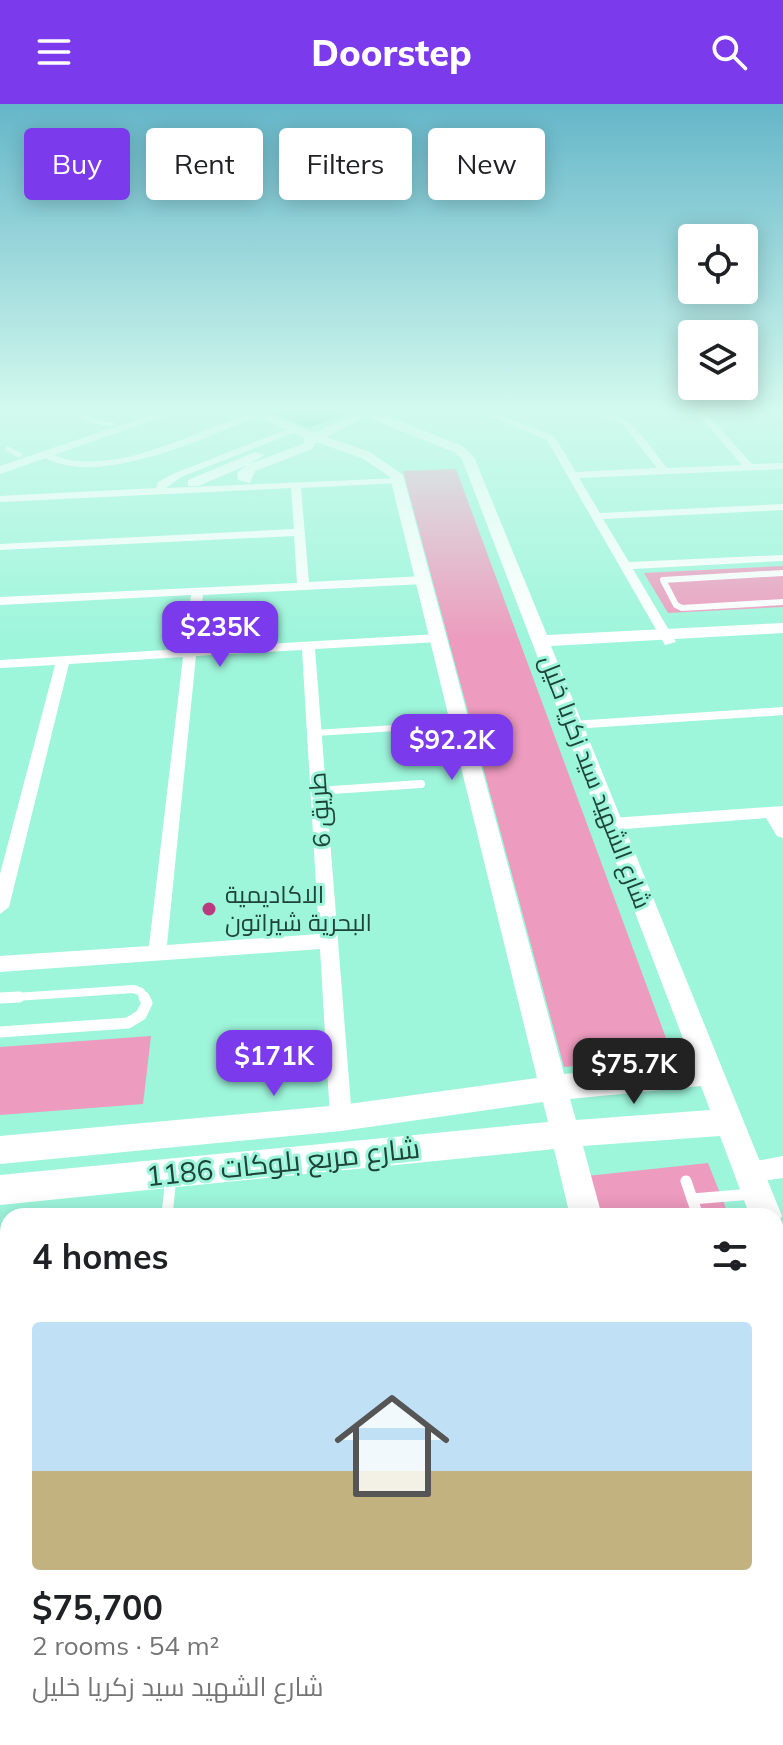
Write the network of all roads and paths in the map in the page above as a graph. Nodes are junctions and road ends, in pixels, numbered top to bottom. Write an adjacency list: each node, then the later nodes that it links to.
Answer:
1 (143, 488): 7 (street)
2 (154, 488): 8 (street)
3 (296, 488): 11 (street)
4 (400, 488): 18 (street)
5 (479, 488): 27 (street, شارع الشهيد سيد زكريا خليل)
6 (580, 488): 10 (street)
7 (0, 492)
8 (0, 499)
9 (783, 507): 10 (street)
10 (596, 516): 15 (street)
11 (299, 532): 12 (street); 19 (street)
12 (0, 547)
13 (783, 558): 14 (street)
14 (728, 561): 15 (street); 17 (lane)
15 (626, 566): 26 (street)
16 (783, 573): 17 (lane)
17 (739, 575): 22 (lane)
18 (424, 580): 19 (street); 25 (street)
19 (303, 586): 20 (street)
20 (197, 592): 21 (street); 29 (street)
21 (0, 601)
22 (783, 602)
23 (783, 628): 26 (street)
24 (783, 636): 26 (street)
25 (438, 638): 28 (street); 48 (street)
26 (668, 638): 27 (street)
27 (542, 645): 33 (street, شارع الشهيد سيد زكريا خليل)
28 (308, 646): 29 (street); 35 (street, طريق 6)
29 (190, 652): 30 (street); 43 (street)
30 (63, 660): 31 (street); 41 (street)
31 (0, 664)
32 (783, 711): 33 (street)
33 (573, 725): 39 (street, شارع الشهيد سيد زكريا خليل)
34 (412, 727): 35 (lane)
35 (315, 733): 37 (street, طريق 6)
36 (421, 784): 37 (lane)
37 (318, 791): 42 (street, طريق 6)
38 (777, 812): 39 (street); 40 (street)
39 (612, 824): 47 (street, شارع الشهيد سيد زكريا خليل)
40 (783, 832)
41 (0, 907)
42 (329, 941): 43 (street); 49 (street, طريق 6)
43 (157, 953): 44 (street)
44 (0, 964)
45 (0, 998): 46 (lane)
46 (0, 1032)
47 (709, 1073): 48 (street, شارع مربع بلوكات 1186); 50 (street, شارع الشهيد سيد زكريا خليل)
48 (554, 1088): 49 (street, شارع مربع بلوكات 1186); 51 (street)
49 (341, 1118): 52 (street, شارع مربع بلوكات 1186)
50 (728, 1122): 51 (street, شارع مربع بلوكات 1186); 54 (street, شارع الشهيد سيد زكريا خليل)
51 (565, 1134): 55 (street, شارع مربع بلوكات 1186); 61 (street)
52 (0, 1150)
53 (783, 1167): 54 (street)
54 (748, 1172): 58 (street, شارع الشهيد سيد زكريا خليل)
55 (171, 1173): 57 (street, شارع مربع بلوكات 1186); 60 (lane)
56 (686, 1181): 59 (lane)
57 (0, 1190)
58 (757, 1194): 59 (lane); 63 (street, شارع الشهيد سيد زكريا خليل)
59 (692, 1199): 62 (lane)
60 (168, 1208)
61 (584, 1208)
62 (695, 1208)
63 (763, 1208)

